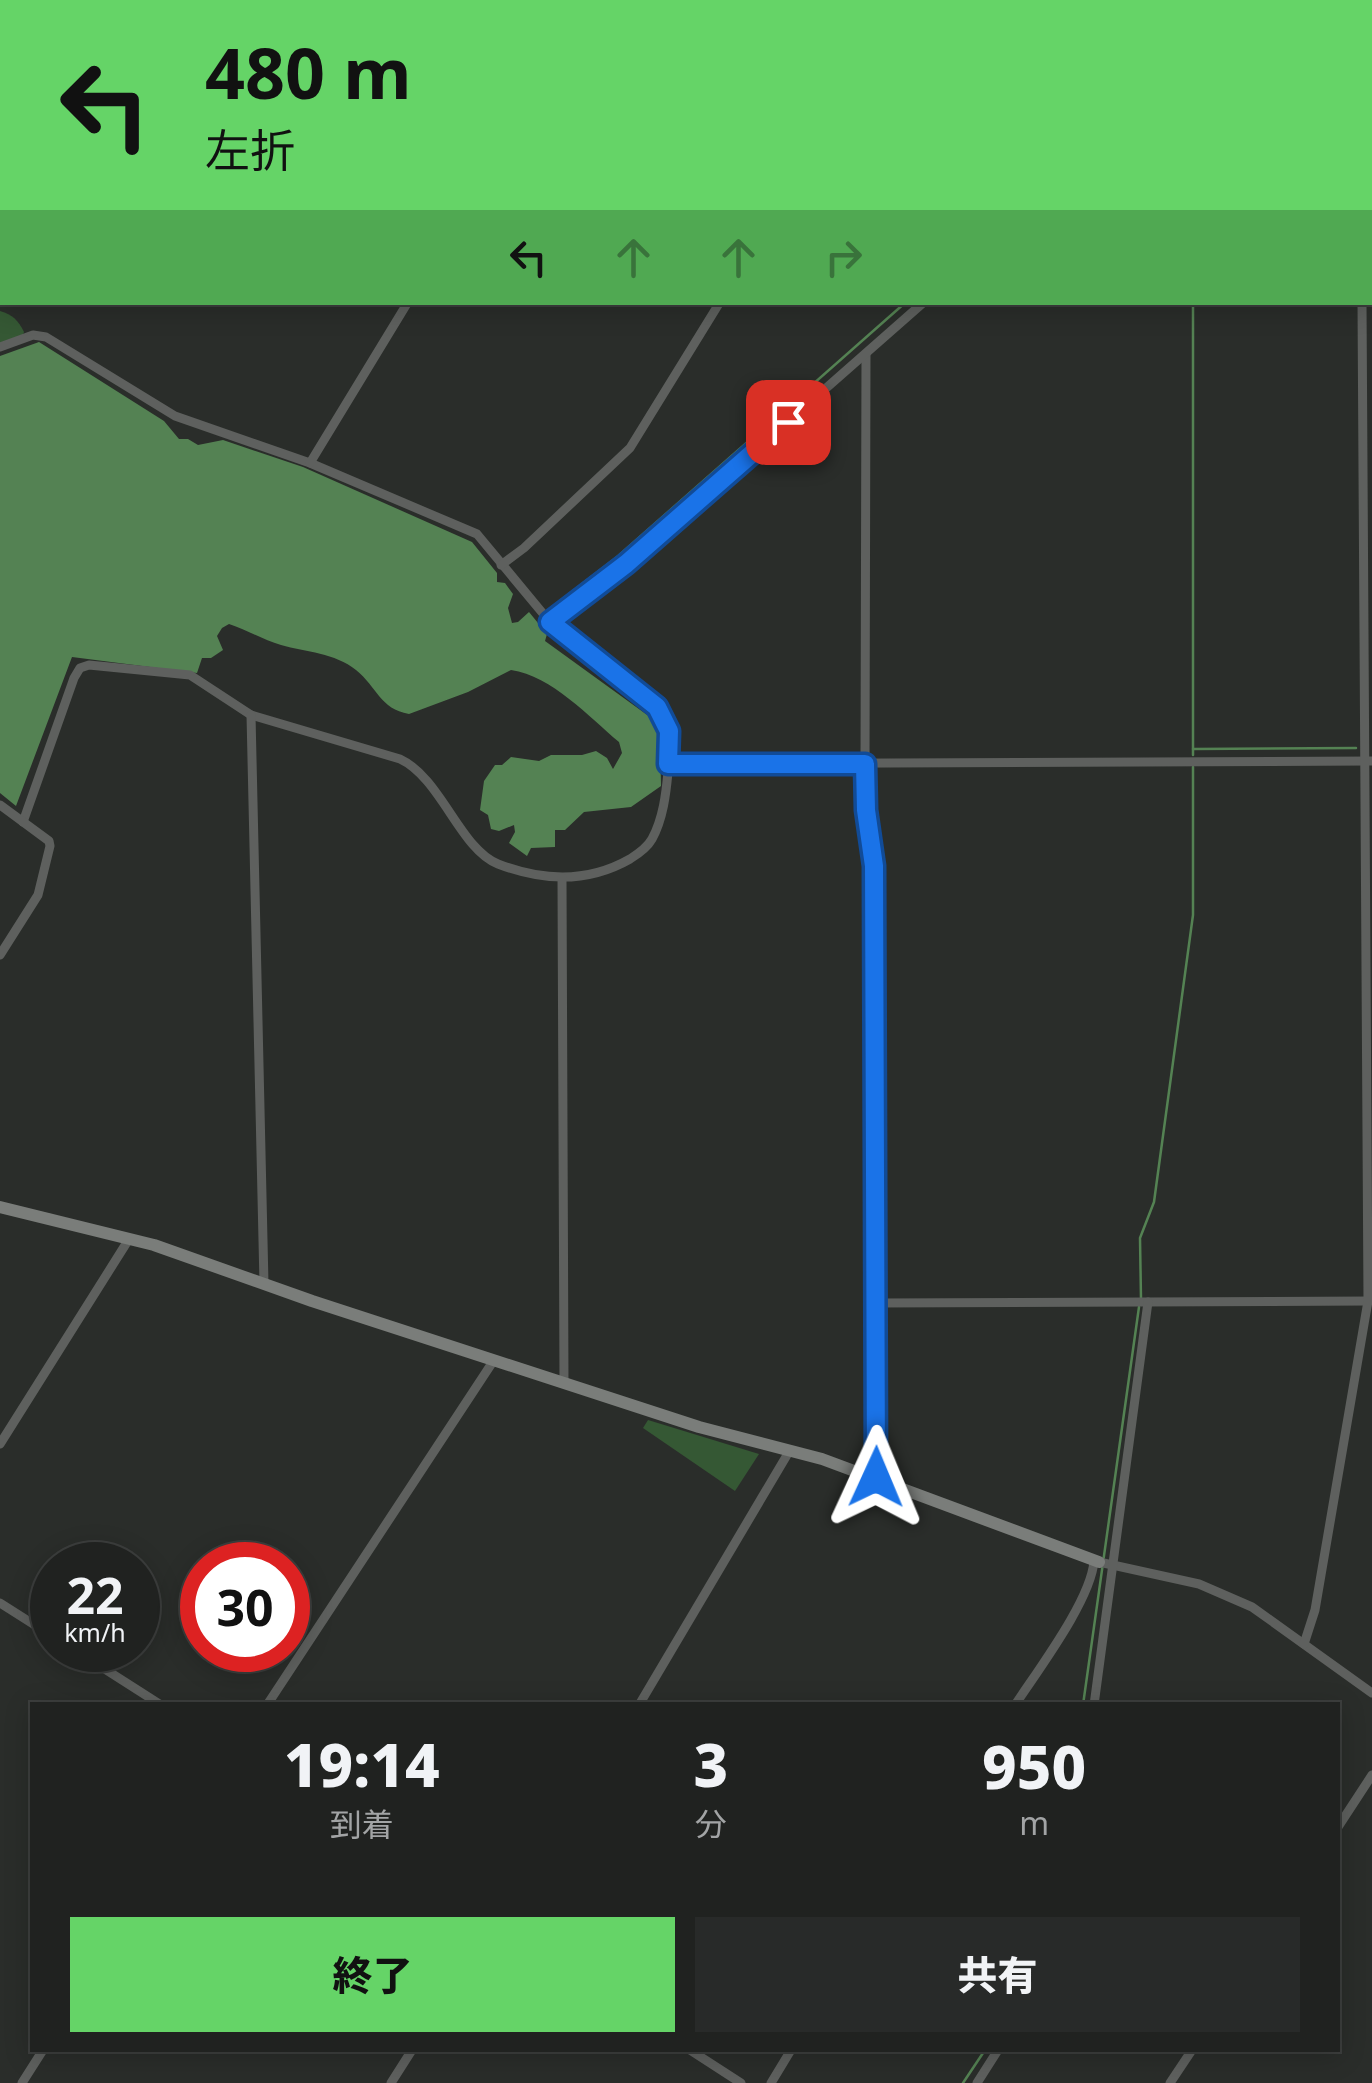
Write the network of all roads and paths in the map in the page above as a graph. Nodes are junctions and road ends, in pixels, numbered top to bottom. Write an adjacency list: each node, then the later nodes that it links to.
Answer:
1 (406, 305): 7 (street)
2 (718, 305): 8 (street)
3 (921, 305): 6 (street)
4 (1362, 305): 11 (street)
5 (0, 348): 7 (street)
6 (866, 354): 9 (street); 13 (street)
7 (310, 463): 8 (street)
8 (501, 565): 9 (street)
9 (545, 617): 12 (street)
10 (252, 714): 15 (street); 16 (street); 20 (street)
11 (1367, 762): 13 (street); 21 (street)
12 (668, 764): 13 (street); 16 (street)
13 (865, 764): 23 (street)
14 (0, 806): 15 (street)
15 (22, 822): 17 (street)
16 (562, 878): 25 (street)
17 (0, 955)
18 (0, 1208): 19 (street)
19 (129, 1239): 20 (street); 26 (street)
20 (264, 1284): 24 (street)
21 (1370, 1301): 22 (street); 32 (street)
22 (1142, 1302): 23 (street); 29 (street)
23 (878, 1303): 28 (street)
24 (494, 1360): 25 (street); 36 (street)
25 (564, 1383): 27 (street)
26 (0, 1444)
27 (790, 1450): 28 (street); 37 (street)
28 (876, 1477): 29 (street)
29 (1104, 1563): 32 (street); 38 (street); 39 (street)
30 (0, 1602): 31 (street)
31 (30, 1622)
32 (1304, 1644): 34 (street)
33 (109, 1672): 35 (street)
34 (1372, 1693)
35 (156, 1702)
36 (269, 1702)
37 (641, 1702)
38 (1017, 1702)
39 (1094, 1702)
40 (1372, 1774): 41 (street)
41 (1340, 1824)
42 (42, 2052): 48 (street)
43 (411, 2052): 49 (street)
44 (693, 2052): 50 (street)
45 (790, 2052): 51 (street)
46 (997, 2052): 52 (street)
47 (1191, 2052): 53 (street)
48 (22, 2083)
49 (391, 2083)
50 (741, 2083)
51 (771, 2083)
52 (978, 2083)
53 (1170, 2083)

